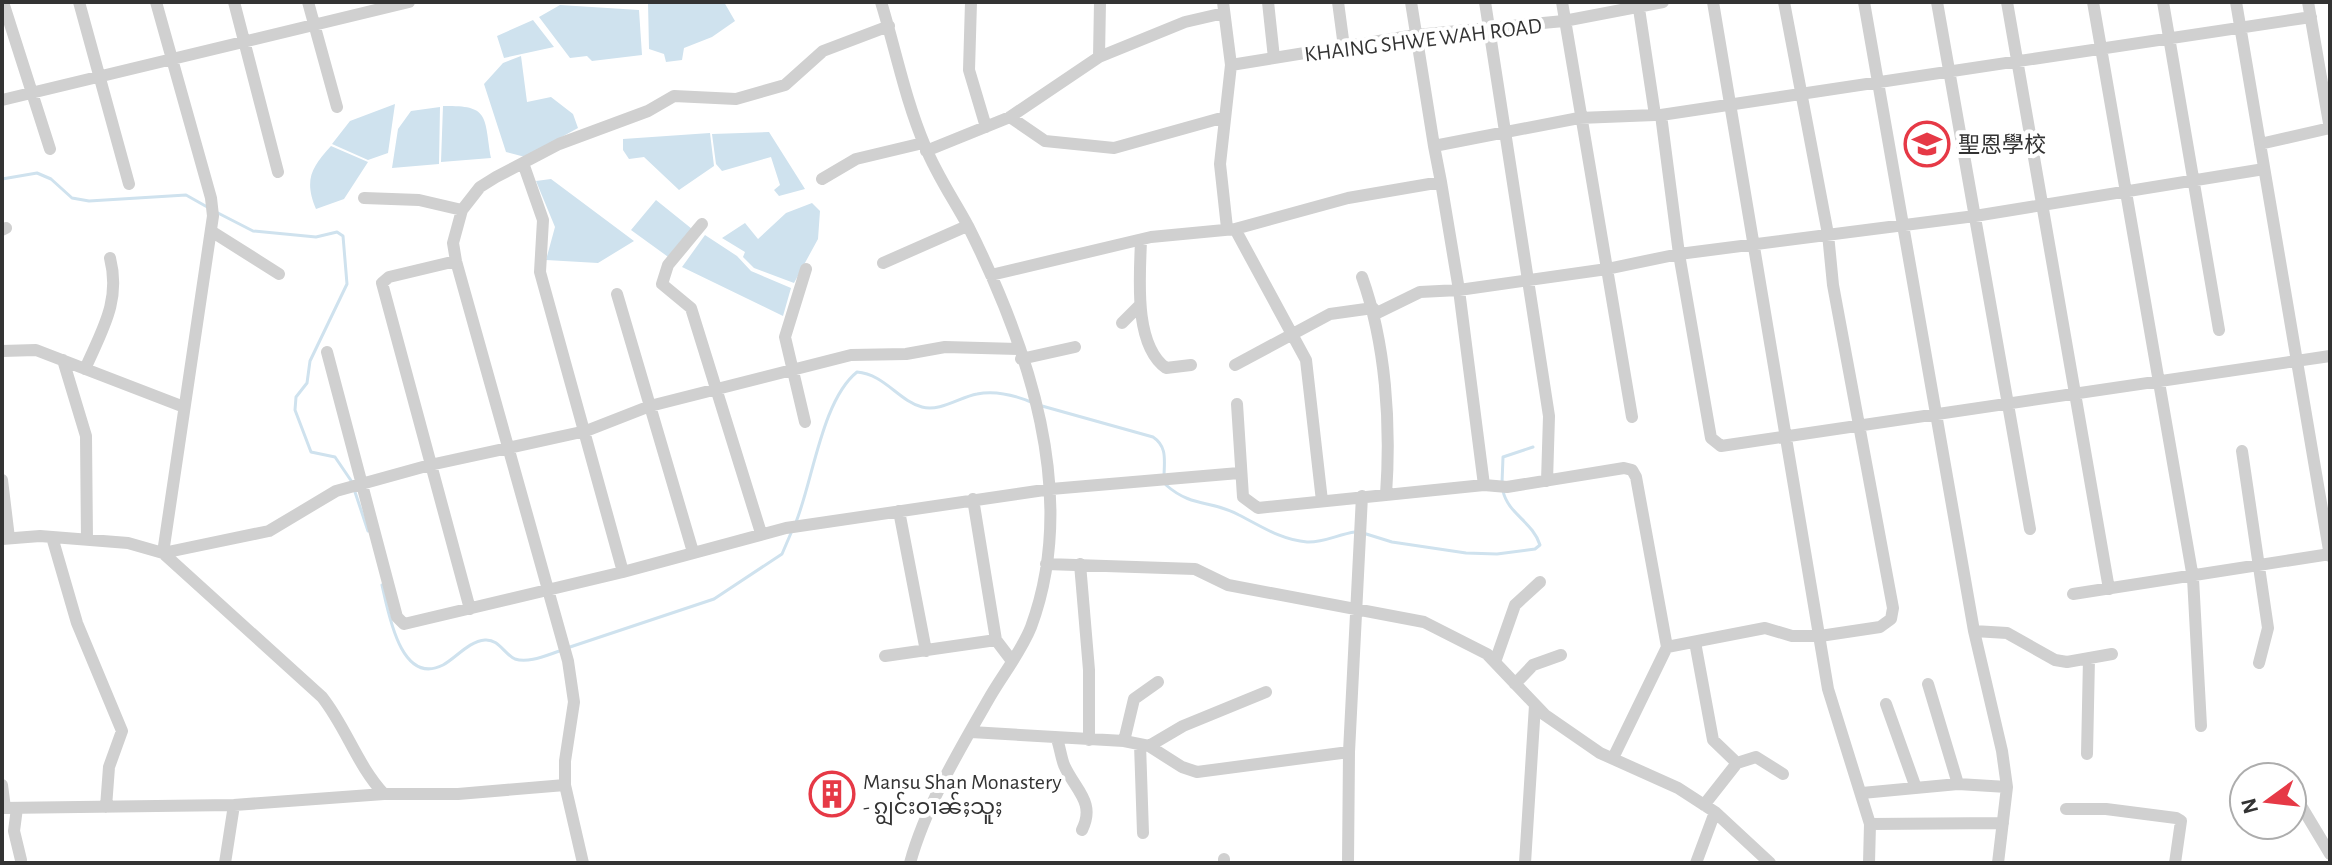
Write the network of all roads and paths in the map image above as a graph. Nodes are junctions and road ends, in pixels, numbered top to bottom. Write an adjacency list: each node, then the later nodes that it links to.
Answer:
1 (3, 2): 47 (street)
2 (79, 2): 45 (street)
3 (156, 2): 41 (street)
4 (234, 2): 36 (street)
5 (308, 2): 31 (street)
6 (409, 2): 26 (street)
7 (971, 2): 56 (street)
8 (1100, 2): 39 (street)
9 (1268, 2): 40 (street)
10 (1338, 2): 37 (street)
11 (1411, 2): 34 (street)
12 (1485, 2): 33 (street)
13 (1562, 2): 29 (street)
14 (1663, 2): 25 (street, KHAING SHWE WAH ROAD)
15 (1713, 2): 50 (street)
16 (1784, 2): 48 (street)
17 (1864, 2): 46 (street)
18 (1937, 2): 44 (street)
19 (2007, 2): 42 (street)
20 (2093, 2): 38 (street)
21 (2163, 2): 35 (street)
22 (2236, 2): 32 (street)
23 (2308, 2): 28 (street)
24 (884, 3): 30 (street)
25 (1638, 4): 29 (street, KHAING SHWE WAH ROAD); 52 (street)
26 (387, 5): 31 (street)
27 (1224, 8): 39 (street); 43 (street)
28 (2311, 17): 32 (street); 57 (street)
29 (1564, 21): 33 (street, KHAING SHWE WAH ROAD); 55 (street)
30 (889, 26): 61 (street); 63 (street)
31 (314, 27): 36 (street); 51 (street)
32 (2240, 27): 35 (street); 59 (street)
33 (1489, 30): 34 (street, KHAING SHWE WAH ROAD); 58 (street)
34 (1416, 35): 37 (street, KHAING SHWE WAH ROAD); 60 (street)
35 (2169, 38): 38 (street); 67 (street)
36 (246, 42): 41 (street); 65 (street)
37 (1344, 47): 40 (street, KHAING SHWE WAH ROAD)
38 (2101, 48): 42 (street); 70 (street)
39 (1099, 57): 53 (street)
40 (1274, 58): 43 (street, KHAING SHWE WAH ROAD)
41 (172, 60): 45 (street); 79 (street)
42 (2018, 61): 44 (street); 72 (street)
43 (1231, 65): 54 (street)
44 (1949, 71): 46 (street); 74 (street)
45 (101, 78): 47 (street); 69 (street)
46 (1878, 82): 48 (street); 76 (street)
47 (30, 93): 49 (street); 62 (street)
48 (1803, 94): 50 (street); 80 (street)
49 (2, 100)
50 (1729, 105): 52 (street); 82 (street)
51 (337, 107)
52 (1658, 115): 55 (street); 83 (street)
53 (1010, 117): 54 (street); 56 (street)
54 (1225, 117): 78 (street)
55 (1579, 118): 58 (street); 88 (street)
56 (986, 127): 61 (street)
57 (2330, 129): 59 (street)
58 (1504, 133): 60 (street); 92 (street)
59 (2260, 144): 64 (street)
60 (1434, 146): 68 (street)
61 (925, 147): 66 (street); 77 (street)
62 (50, 149)
63 (523, 163): 73 (street); 122 (street)
64 (2264, 169): 67 (street); 106 (street)
65 (278, 172)
66 (822, 179)
67 (2193, 180): 70 (street); 98 (street)
68 (1441, 182): 78 (street); 93 (street)
69 (129, 184)
70 (2126, 192): 72 (street); 111 (street)
71 (364, 198): 73 (street)
72 (2043, 205): 74 (street); 113 (street)
73 (462, 210): 85 (street)
74 (1975, 216): 76 (street); 116 (street)
75 (702, 224): 112 (street)
76 (1903, 224): 80 (street); 118 (street)
77 (967, 226): 86 (street); 90 (street)
78 (1231, 229): 81 (street); 99 (street)
79 (211, 231): 89 (street); 117 (street)
80 (1828, 234): 82 (street); 121 (street)
81 (1141, 240): 90 (street); 95 (street)
82 (1753, 245): 83 (street); 123 (street)
83 (1679, 254): 88 (street); 123 (street)
84 (110, 258): 109 (street)
85 (456, 261): 124 (street); 126 (street)
86 (883, 263)
87 (806, 269): 110 (street)
88 (1607, 269): 92 (street); 119 (street)
89 (279, 274)
90 (991, 275): 103 (street)
91 (1362, 277): 96 (street)
92 (1529, 277): 93 (street); 129 (street)
93 (1459, 290): 96 (street); 131 (street)
94 (617, 294): 115 (street)
95 (1140, 305): 97 (street); 107 (street)
96 (1374, 311): 99 (street); 133 (street)
97 (1122, 323)
98 (2219, 330)
99 (1292, 332): 108 (street); 136 (street)
100 (1075, 347): 103 (street)
101 (2, 351): 105 (street)
102 (327, 352): 130 (street)
103 (1020, 354): 110 (street); 132 (street)
104 (2330, 356): 106 (street)
105 (63, 360): 109 (street); 142 (street)
106 (2297, 361): 111 (street); 145 (street)
107 (1191, 365)
108 (1235, 365)
109 (85, 369): 117 (street)
110 (791, 371): 112 (street); 120 (street)
111 (2158, 382): 113 (street); 150 (street)
112 (717, 390): 115 (street); 139 (street)
113 (2075, 395): 116 (street); 152 (street)
114 (1237, 404): 127 (street)
115 (650, 406): 122 (street); 143 (street)
116 (2008, 406): 118 (street); 138 (street)
117 (184, 407): 144 (street)
118 (1936, 416): 121 (street); 157 (street)
119 (1632, 417)
120 (805, 422)
121 (1859, 428): 123 (street); 158 (street)
122 (586, 431): 124 (street); 149 (street)
123 (1788, 439): 158 (street)
124 (510, 449): 126 (street); 153 (street)
125 (2242, 451): 148 (street)
126 (430, 465): 130 (street); 155 (street)
127 (1239, 473): 132 (street); 136 (street)
128 (2, 480): 141 (street)
129 (1547, 481): 131 (street); 161 (street)
130 (356, 486): 144 (street); 155 (street)
131 (1496, 486): 133 (street)
132 (1051, 489): 135 (street); 146 (street)
133 (1386, 495): 134 (street)
134 (1362, 496): 136 (street); 156 (street)
135 (973, 499): 137 (street); 159 (street)
136 (1322, 501)
137 (899, 511): 139 (street); 162 (street)
138 (2030, 529)
139 (761, 533): 143 (street)
140 (52, 537): 141 (street); 142 (street); 195 (street)
141 (5, 538)
142 (87, 540): 144 (street)
143 (693, 552): 149 (street)
144 (163, 553): 193 (street)
145 (2330, 555): 148 (street)
146 (1046, 564): 147 (street); 167 (street)
147 (1080, 564): 156 (street); 179 (street)
148 (2259, 566): 150 (street); 169 (street)
149 (623, 572): 153 (street)
150 (2193, 578): 152 (street); 176 (street)
151 (1540, 582): 168 (street)
152 (2109, 589): 154 (street)
153 (549, 590): 155 (street); 189 (street)
154 (2073, 594)
155 (470, 609)
156 (1359, 610): 168 (street); 182 (street)
157 (1974, 631): 166 (street); 190 (street)
158 (1820, 636): 160 (street); 192 (street)
159 (996, 640): 162 (street); 167 (street)
160 (1695, 642): 161 (street); 185 (street)
161 (1667, 647): 184 (street)
162 (926, 651): 165 (street)
163 (2112, 654): 166 (street)
164 (1561, 655): 171 (street)
165 (885, 656)
166 (2089, 658): 183 (street)
167 (1012, 661): 177 (street)
168 (1495, 662): 171 (street)
169 (2259, 663)
170 (1158, 682): 180 (street)
171 (1515, 684): 175 (street)
172 (1928, 684): 187 (street)
173 (1266, 692): 181 (street)
174 (1886, 704): 191 (street)
175 (1535, 705): 184 (street); 210 (street)
176 (2201, 726)
177 (971, 732): 178 (street); 208 (street)
178 (1057, 739): 179 (street); 202 (street)
179 (1089, 740): 180 (street)
180 (1124, 741): 181 (street)
181 (1145, 745): 182 (street); 203 (street)
182 (1349, 752): 209 (street)
183 (2087, 754)
184 (1613, 758): 197 (street)
185 (1737, 763): 186 (street); 197 (street)
186 (1783, 774)
187 (1958, 784): 190 (street); 191 (street)
188 (2, 785): 196 (street)
189 (565, 785): 193 (street); 207 (street)
190 (2007, 787): 200 (street)
191 (1916, 788): 192 (street)
192 (1862, 793): 201 (street)
193 (384, 794): 194 (street)
194 (234, 805): 195 (street); 206 (street)
195 (106, 807): 196 (street)
196 (8, 808): 205 (street)
197 (1709, 808): 211 (street); 212 (street)
198 (2066, 809): 215 (street)
199 (2308, 817): 204 (street)
200 (2003, 823): 201 (street); 214 (street)
201 (1870, 824): 213 (street)
202 (1082, 830)
203 (1143, 833)
204 (2330, 854)
205 (21, 860)
206 (225, 863)
207 (583, 863)
208 (910, 863)
209 (1348, 863)
210 (1525, 863)
211 (1696, 863)
212 (1770, 863)
213 (1869, 863)
214 (1998, 863)
215 (2175, 863)

